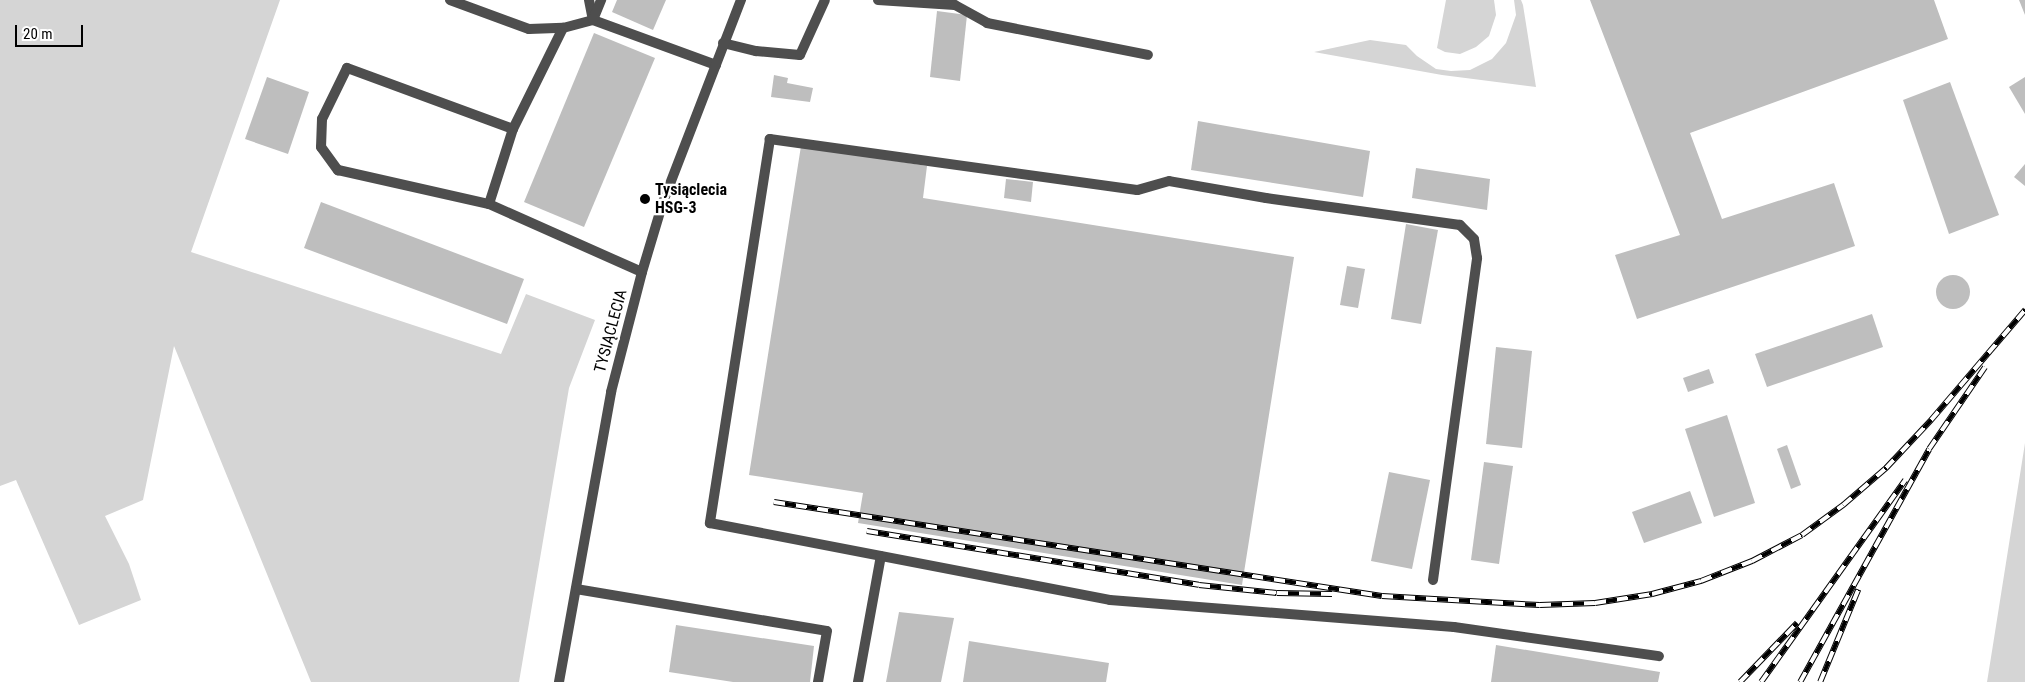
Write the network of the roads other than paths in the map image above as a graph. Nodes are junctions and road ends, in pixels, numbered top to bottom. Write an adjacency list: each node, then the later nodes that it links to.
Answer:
1 (450, 0): 8 (street)
2 (589, 0): 7 (street)
3 (601, 0): 7 (street)
4 (741, 0): 9 (street, TYSIĄCLECIA)
5 (825, 0): 9 (street)
6 (878, 0): 10 (street)
7 (593, 20): 8 (street); 11 (street)
8 (564, 28): 12 (street)
9 (723, 43): 11 (street, TYSIĄCLECIA)
10 (1148, 54)
11 (716, 65): 14 (street, TYSIĄCLECIA)
12 (514, 129): 13 (street); 13 (street)
13 (490, 204): 14 (street)
14 (642, 272): 17 (street, TYSIĄCLECIA)
15 (881, 556): 16 (street); 18 (street); 21 (street)
16 (1433, 580)
17 (576, 589): 19 (street, TYSIĄCLECIA); 20 (street)
18 (1659, 656)
19 (560, 682)
20 (818, 682)
21 (858, 682)

